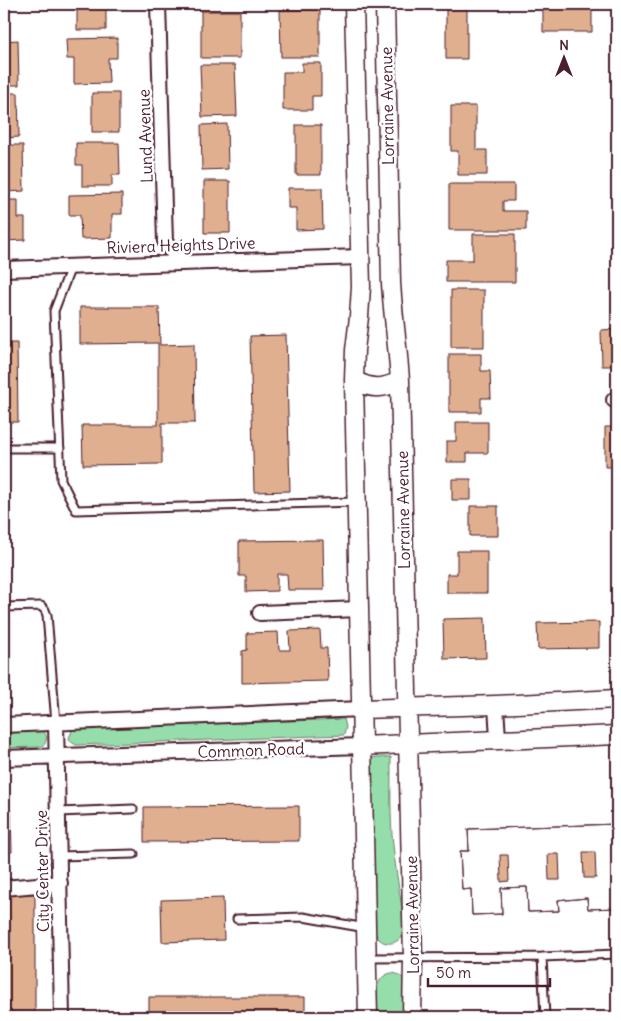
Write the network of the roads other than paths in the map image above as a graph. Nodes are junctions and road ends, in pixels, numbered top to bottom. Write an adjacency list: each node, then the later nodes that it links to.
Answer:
1 (158, 4): 5 (street, Lund Avenue)
2 (354, 4): 4 (street, Lorraine Avenue)
3 (386, 4): 9 (street, Lorraine Avenue)
4 (360, 257): 5 (street, Riviera Heights Drive); 8 (street, Lorraine Avenue)
5 (180, 262): 6 (street, Riviera Heights Drive)
6 (71, 267): 7 (street, Riviera Heights Drive); 11 (lane)
7 (4, 269)
8 (354, 380): 9 (street); 12 (street, Lorraine Avenue)
9 (400, 381): 18 (street, Lorraine Avenue)
10 (4, 448): 11 (lane)
11 (60, 448): 12 (lane)
12 (357, 502): 14 (street, Lorraine Avenue)
13 (4, 607): 20 (lane)
14 (359, 609): 15 (street); 19 (street, Lorraine Avenue)
15 (260, 613)
16 (617, 699): 17 (street)
17 (496, 705): 18 (street); 23 (street)
18 (407, 708): 19 (street); 24 (street, Lorraine Avenue)
19 (361, 709): 20 (street); 25 (street, Lorraine Avenue)
20 (56, 724): 21 (street); 26 (street, City Center Drive)
21 (4, 725)
22 (617, 735): 23 (street, Common Road)
23 (498, 740): 24 (street, Common Road)
24 (408, 745): 25 (street, Common Road); 39 (street, Lorraine Avenue)
25 (362, 746): 26 (street, Common Road); 35 (street, Lorraine Avenue)
26 (57, 756): 27 (street, Common Road); 29 (street, City Center Drive)
27 (4, 758)
28 (133, 809): 29 (lane)
29 (59, 812): 31 (street, City Center Drive)
30 (134, 854): 31 (lane)
31 (59, 856): 32 (street, City Center Drive)
32 (60, 883): 33 (street); 40 (street, City Center Drive)
33 (4, 888)
34 (237, 919): 35 (lane)
35 (366, 928): 38 (street, Lorraine Avenue)
36 (617, 954): 37 (lane)
37 (542, 957): 39 (lane); 43 (lane)
38 (367, 958): 39 (lane); 41 (street, Lorraine Avenue)
39 (413, 958): 42 (street, Lorraine Avenue)
40 (62, 1017)
41 (368, 1017)
42 (412, 1017)
43 (545, 1017)

